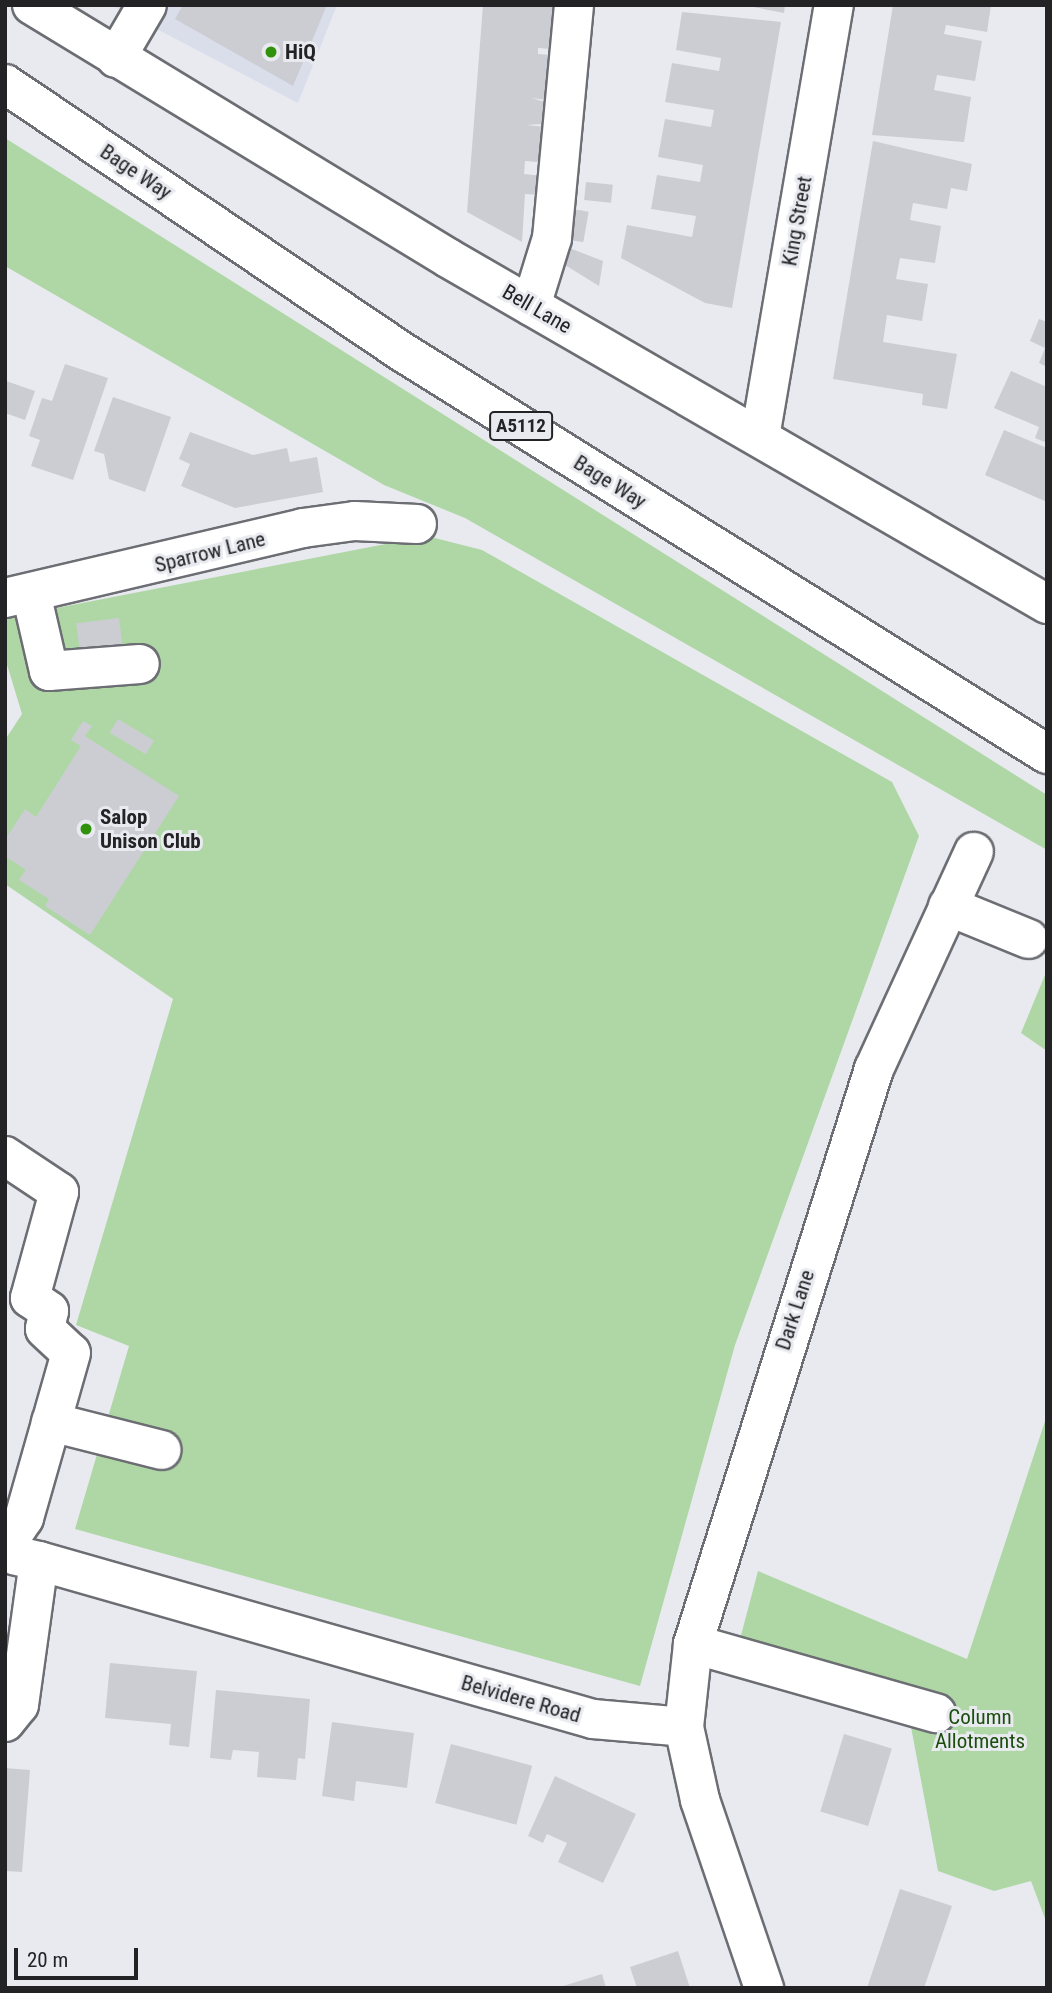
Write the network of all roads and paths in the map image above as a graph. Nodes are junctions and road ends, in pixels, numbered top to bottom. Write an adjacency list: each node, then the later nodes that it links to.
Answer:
1 (32, 5): 5 (street, Bell Lane)
2 (146, 5): 5 (street)
3 (575, 5): 7 (street)
4 (834, 5): 8 (street, King Street)
5 (116, 58): 7 (street, Bell Lane)
6 (5, 84): 13 (street, Bage Way / A5112)
7 (531, 306): 8 (street, Bell Lane)
8 (760, 437): 11 (street, Bell Lane)
9 (417, 524): 10 (street, Sparrow Lane)
10 (18, 596): 12 (street)
11 (1047, 604)
12 (140, 664)
13 (1047, 754)
14 (974, 852): 15 (street, Dark Lane)
15 (948, 906): 16 (street); 21 (street, Dark Lane)
16 (1028, 939)
17 (5, 1156): 18 (street)
18 (51, 1422): 19 (street); 20 (street)
19 (162, 1450)
20 (17, 1553): 23 (street); 24 (street, Belvidere Road)
21 (693, 1644): 22 (street); 24 (street, Dark Lane)
22 (936, 1713)
23 (5, 1722)
24 (684, 1727): 25 (street)
25 (764, 1988)

